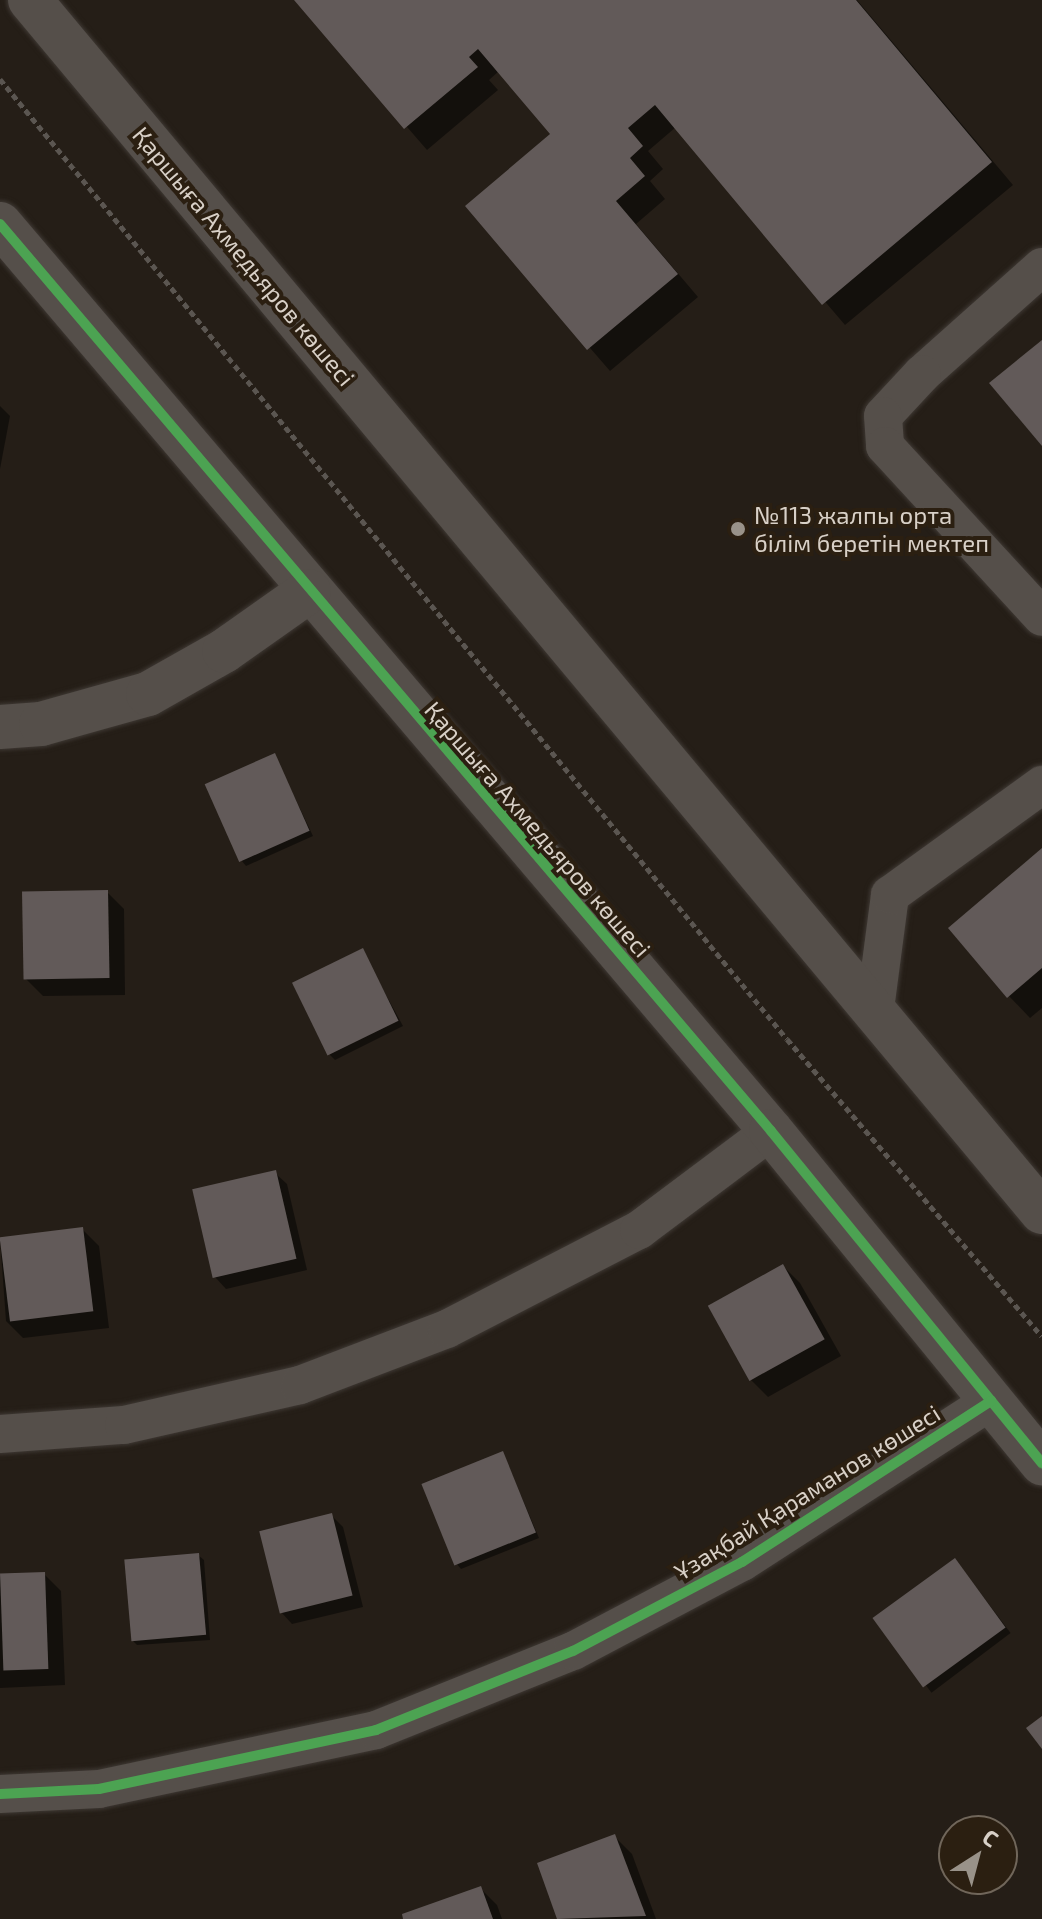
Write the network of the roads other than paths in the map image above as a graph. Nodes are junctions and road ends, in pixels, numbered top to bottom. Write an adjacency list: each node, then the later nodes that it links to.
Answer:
1 (30, 0): 8 (street, Қаршыға Ахмедьяров көшесі)
2 (0, 224): 4 (street, Қаршыға Ахмедьяров көшесі)
3 (1042, 267): 5 (street)
4 (309, 591): 6 (street); 9 (street, Қаршыға Ахмедьяров көшесі)
5 (1042, 617)
6 (0, 727)
7 (1042, 785): 8 (street)
8 (875, 1009): 10 (street, Қаршыға Ахмедьяров көшесі)
9 (771, 1131): 11 (street, Қаршыға Ахмедьяров көшесі); 12 (street)
10 (1042, 1212)
11 (991, 1401): 13 (street, Қаршыға Ахмедьяров көшесі); 14 (street, Ұзақбай Қараманов көшесі)
12 (0, 1434)
13 (1042, 1463)
14 (0, 1794)

